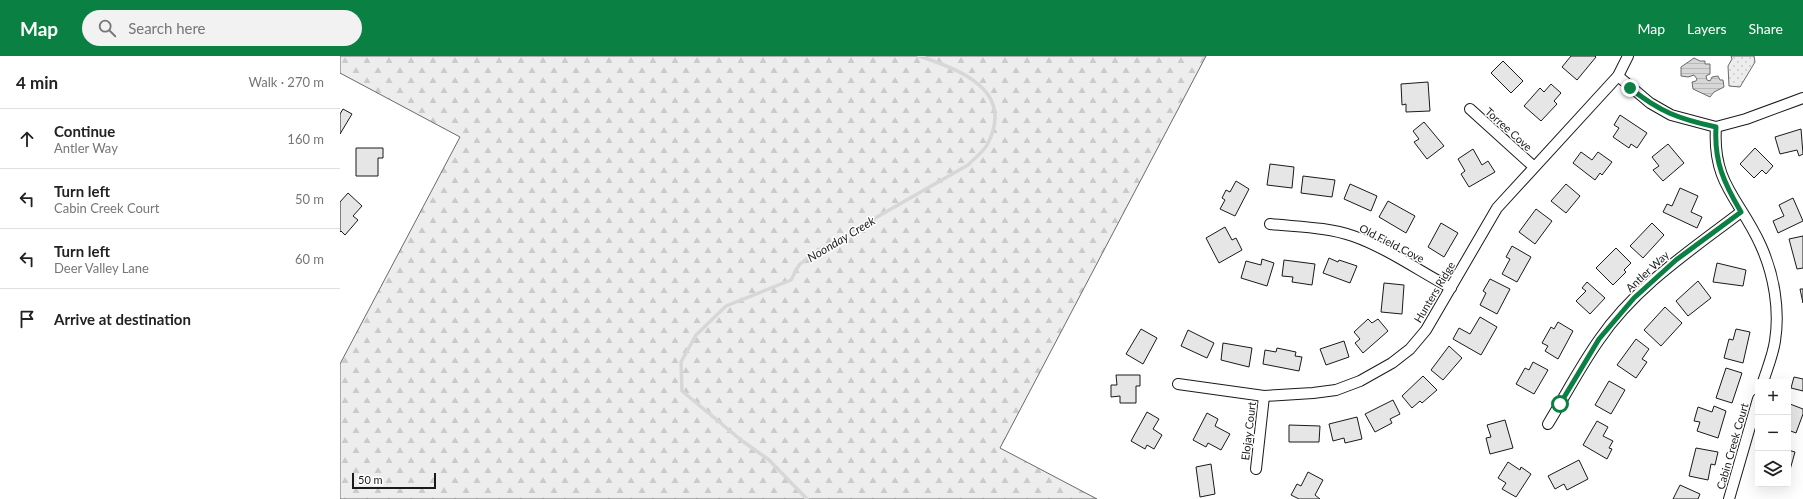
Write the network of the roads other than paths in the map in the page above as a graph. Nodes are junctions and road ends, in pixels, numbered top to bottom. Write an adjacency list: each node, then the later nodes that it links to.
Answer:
1 (1628, 56): 2 (street, Hunters Ridge)
2 (1618, 76): 5 (street); 6 (street, Hunters Ridge)
3 (1803, 98): 5 (street)
4 (1470, 109): 6 (street, Torree Cove)
5 (1716, 127): 7 (street)
6 (1533, 166): 9 (street, Hunters Ridge)
7 (1741, 212): 10 (street); 14 (street, Antler Way)
8 (1270, 224): 9 (street, Old Field Cove)
9 (1451, 288): 12 (street, Hunters Ridge)
10 (1764, 379)
11 (1178, 384): 12 (street, Hunters Ridge)
12 (1264, 396): 15 (street, Elojay Court)
13 (1755, 409): 16 (street, Cabin Creek Court)
14 (1548, 424)
15 (1256, 469)
16 (1729, 499)

